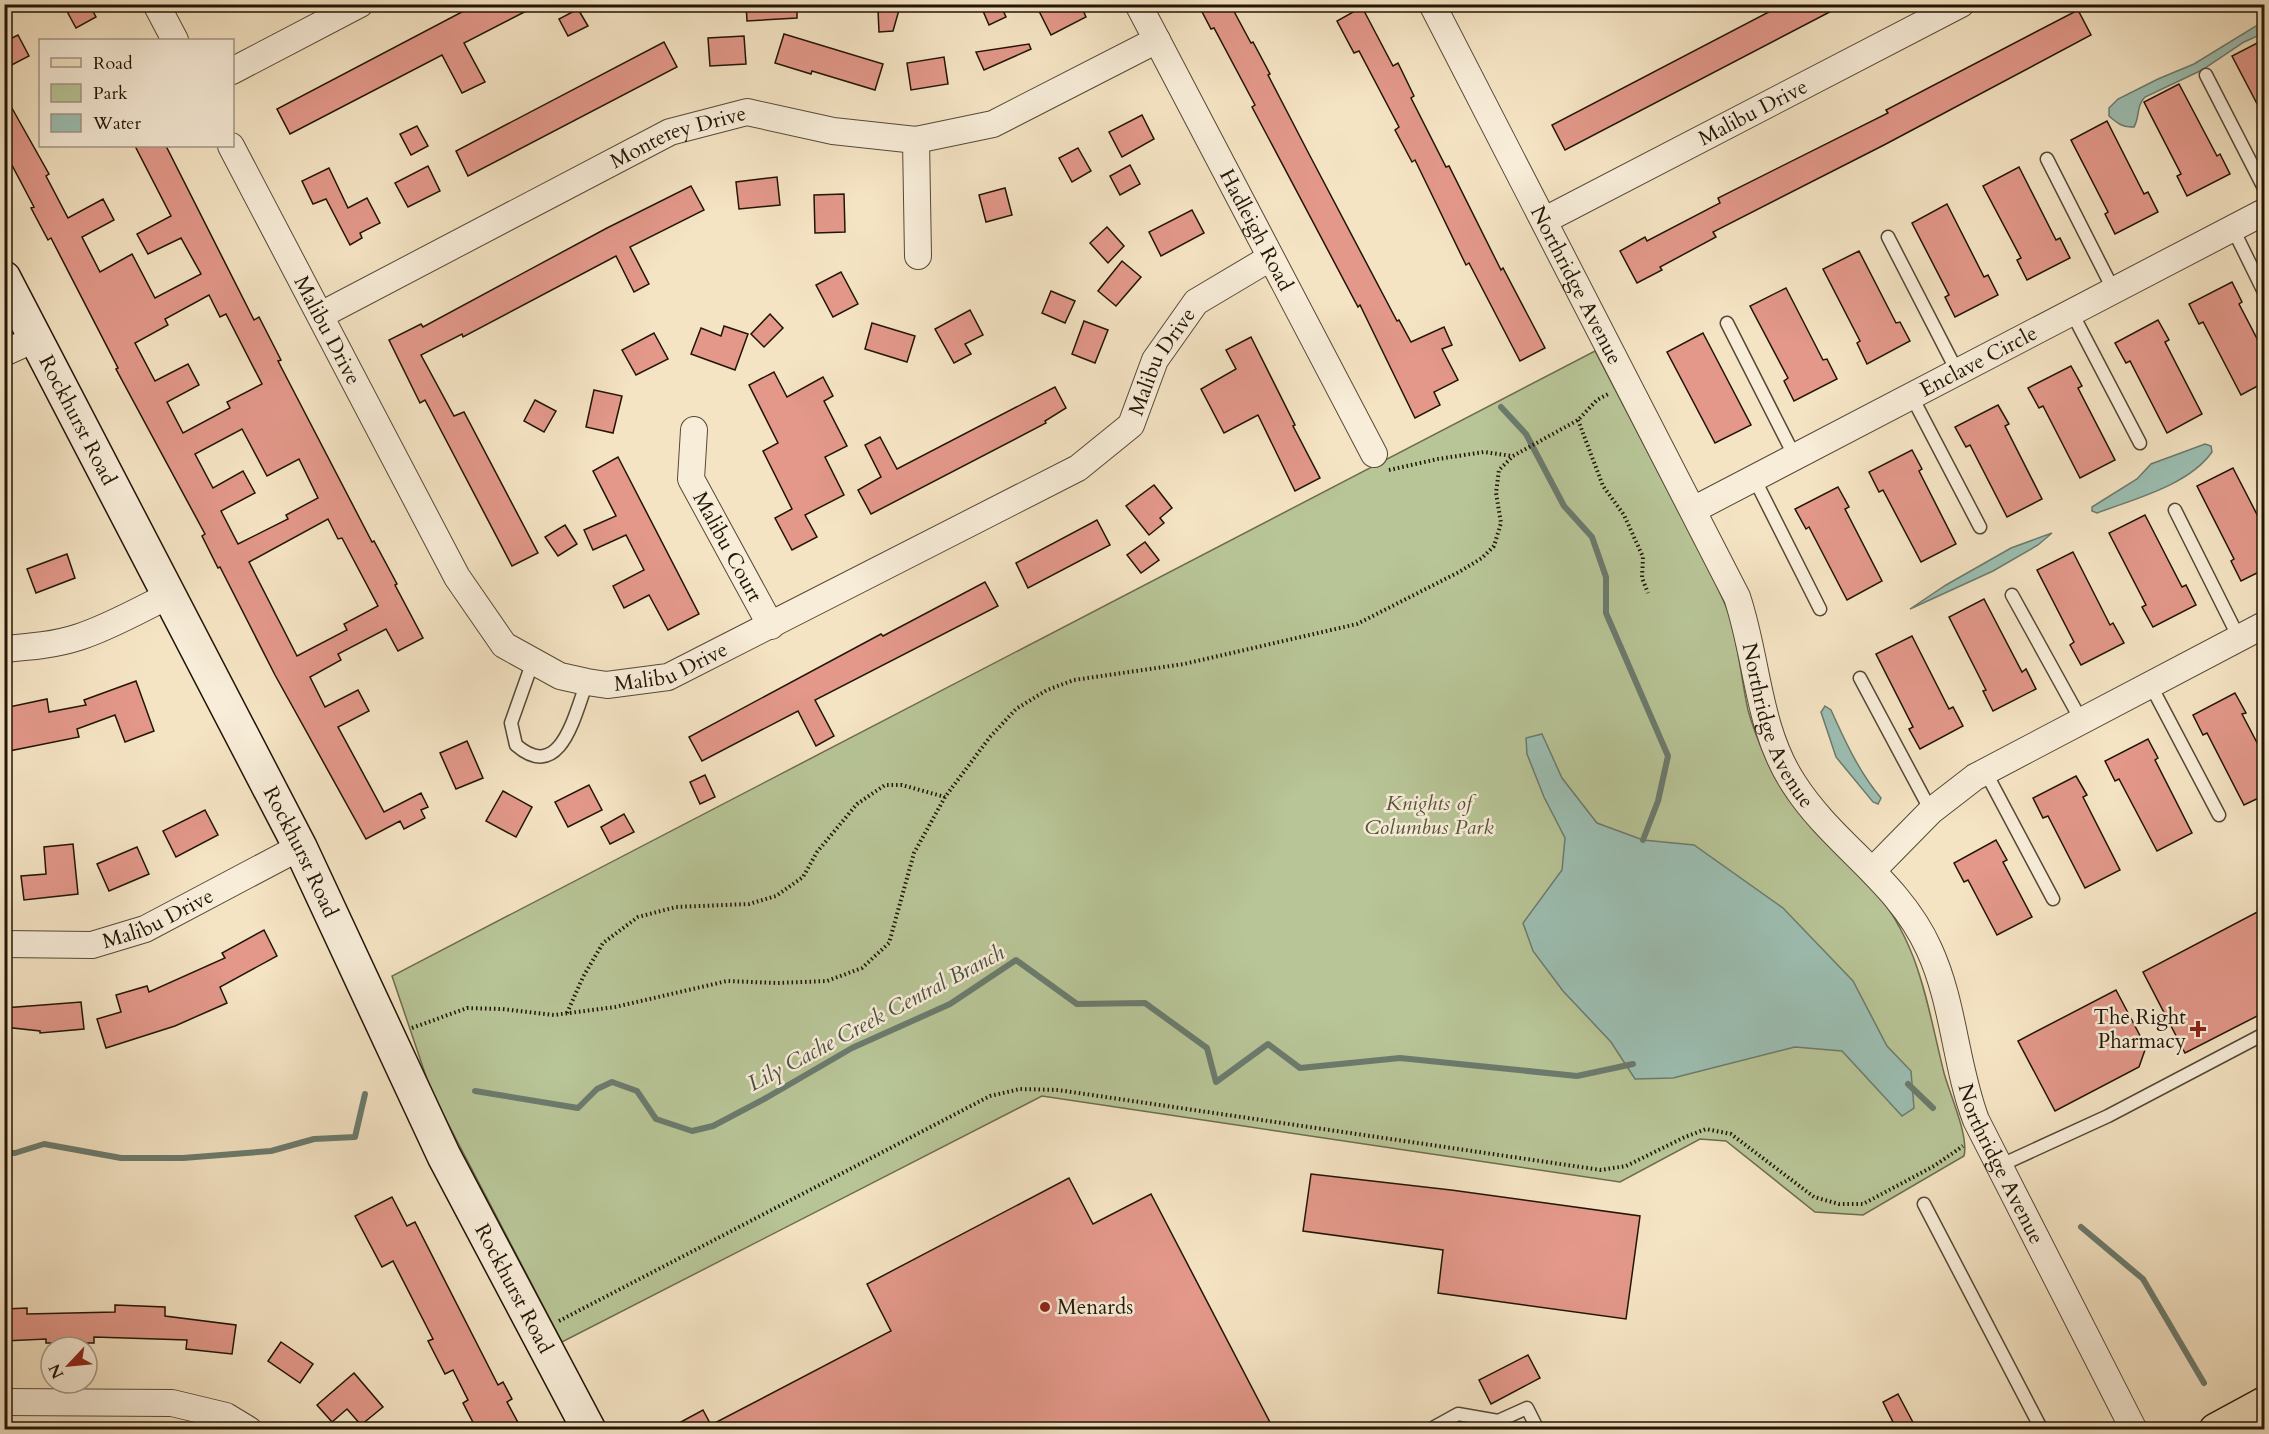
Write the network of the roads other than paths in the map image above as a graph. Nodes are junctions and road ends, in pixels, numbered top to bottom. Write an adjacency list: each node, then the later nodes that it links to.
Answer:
1 (156, 4): 6 (street)
2 (360, 4): 8 (street)
3 (1138, 4): 7 (street, Hadleigh Road)
4 (1432, 4): 15 (street, Northridge Avenue)
5 (1961, 4): 15 (street, Malibu Drive)
6 (174, 39)
7 (1157, 40): 10 (street, Monterey Drive); 19 (street, Hadleigh Road)
8 (234, 70)
9 (2206, 75): 13 (lane)
10 (916, 140): 18 (street); 24 (street, Monterey Drive)
11 (232, 147): 24 (street, Malibu Drive)
12 (2047, 159): 21 (lane)
13 (2265, 188)
14 (2265, 212): 16 (street, Enclave Circle)
15 (1545, 220): 35 (street, Northridge Avenue)
16 (2233, 229): 21 (street, Enclave Circle); 22 (lane)
17 (1888, 237): 28 (lane)
18 (918, 256)
19 (1270, 258): 32 (street, Hadleigh Road); 42 (street, Malibu Drive)
20 (4, 278): 26 (street, Rockhurst Road)
21 (2114, 291): 23 (street, Enclave Circle)
22 (2265, 292)
23 (2072, 313): 28 (street, Enclave Circle); 31 (lane)
24 (321, 315): 45 (street, Malibu Drive)
25 (1727, 323): 33 (lane)
26 (35, 339): 27 (street); 39 (street, Rockhurst Road)
27 (4, 353)
28 (1958, 373): 29 (street, Enclave Circle)
29 (1912, 397): 33 (street, Enclave Circle); 37 (lane)
30 (694, 430): 42 (street, Malibu Court)
31 (2140, 443)
32 (1374, 454)
33 (1795, 457): 34 (street, Enclave Circle)
34 (1754, 478): 35 (street, Enclave Circle); 40 (lane)
35 (1693, 510): 54 (street, Northridge Avenue)
36 (2175, 510): 43 (lane)
37 (1980, 527)
38 (2013, 595): 49 (lane)
39 (168, 596): 44 (street); 53 (street, Rockhurst Road)
40 (1820, 609)
41 (2265, 625): 43 (street)
42 (771, 626): 47 (street, Malibu Drive)
43 (2239, 638): 48 (street)
44 (4, 649)
45 (533, 661): 47 (street, Malibu Drive); 47 (lane)
46 (1860, 678): 51 (lane)
47 (587, 682)
48 (2150, 684): 49 (street); 52 (lane)
49 (2081, 720): 50 (street)
50 (1985, 771): 51 (street); 55 (lane)
51 (1931, 811): 54 (street)
52 (2219, 815)
53 (300, 847): 56 (street, Malibu Drive); 63 (street, Rockhurst Road)
54 (1873, 870): 58 (street, Northridge Avenue)
55 (2053, 898)
56 (4, 944)
57 (2265, 1034): 58 (lane)
58 (1999, 1166): 67 (street, Northridge Avenue)
59 (1924, 1204): 66 (lane)
60 (4, 1402): 62 (street)
61 (2265, 1404): 68 (main road)
62 (249, 1430)
63 (589, 1430)
64 (1429, 1430): 65 (lane)
65 (1538, 1430)
66 (2042, 1430)
67 (2134, 1430)
68 (2216, 1430)

